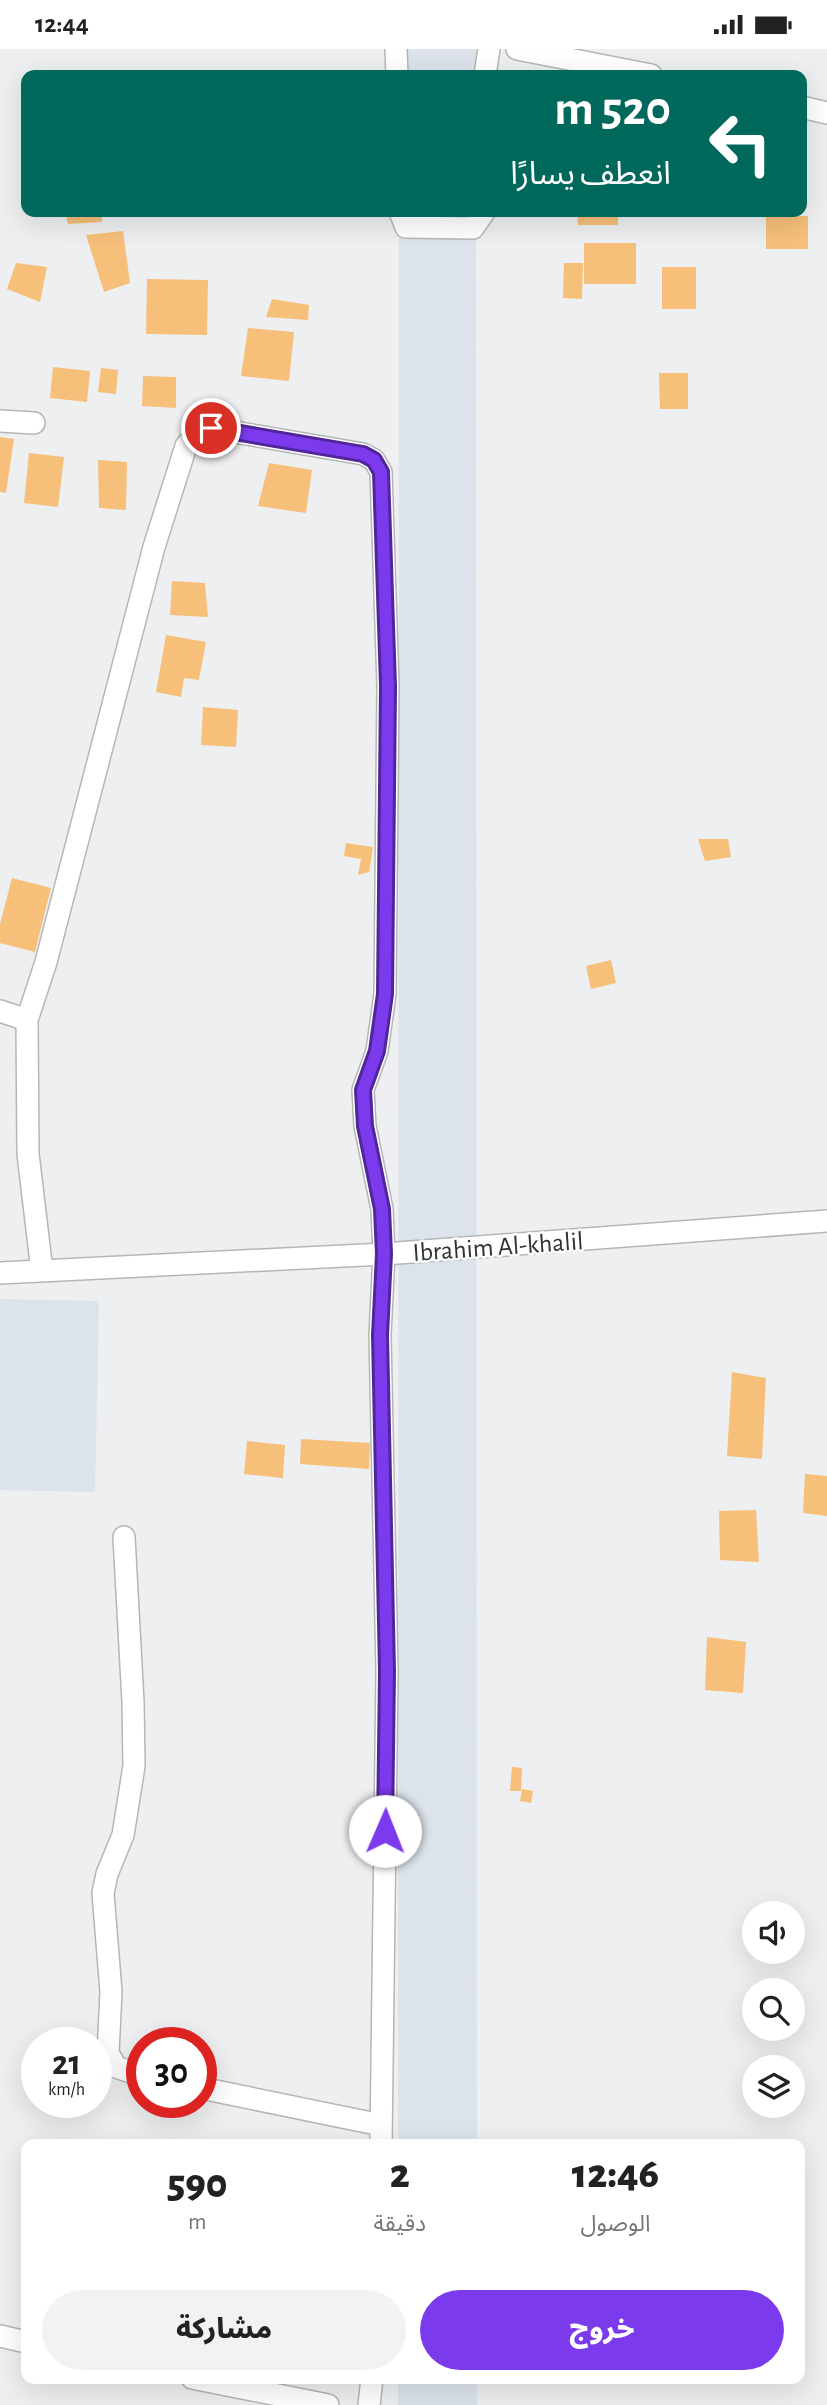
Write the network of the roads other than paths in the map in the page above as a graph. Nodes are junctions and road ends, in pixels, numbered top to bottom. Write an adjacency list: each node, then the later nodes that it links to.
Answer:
1 (396, 49): 4 (street)
2 (489, 49): 5 (street)
3 (517, 49): 6 (street)
4 (397, 70)
5 (486, 70)
6 (625, 70)
7 (807, 108): 8 (street)
8 (827, 113)
9 (402, 217): 10 (street)
10 (481, 217)
11 (0, 421): 12 (street)
12 (34, 423)
13 (0, 1011): 14 (street)
14 (27, 1020): 16 (street); 17 (street)
15 (827, 1221): 16 (street, Ibrahim Al-khalil)
16 (384, 1254): 17 (street, Ibrahim Al-khalil); 22 (street)
17 (41, 1271): 18 (street, Ibrahim Al-khalil)
18 (0, 1273)
19 (124, 1537): 20 (street)
20 (126, 2070)
21 (217, 2092): 22 (street)
22 (381, 2134)
23 (0, 2336): 24 (street)
24 (21, 2341)
25 (222, 2384): 27 (street)
26 (371, 2384): 28 (street)
27 (328, 2405)
28 (369, 2405)

